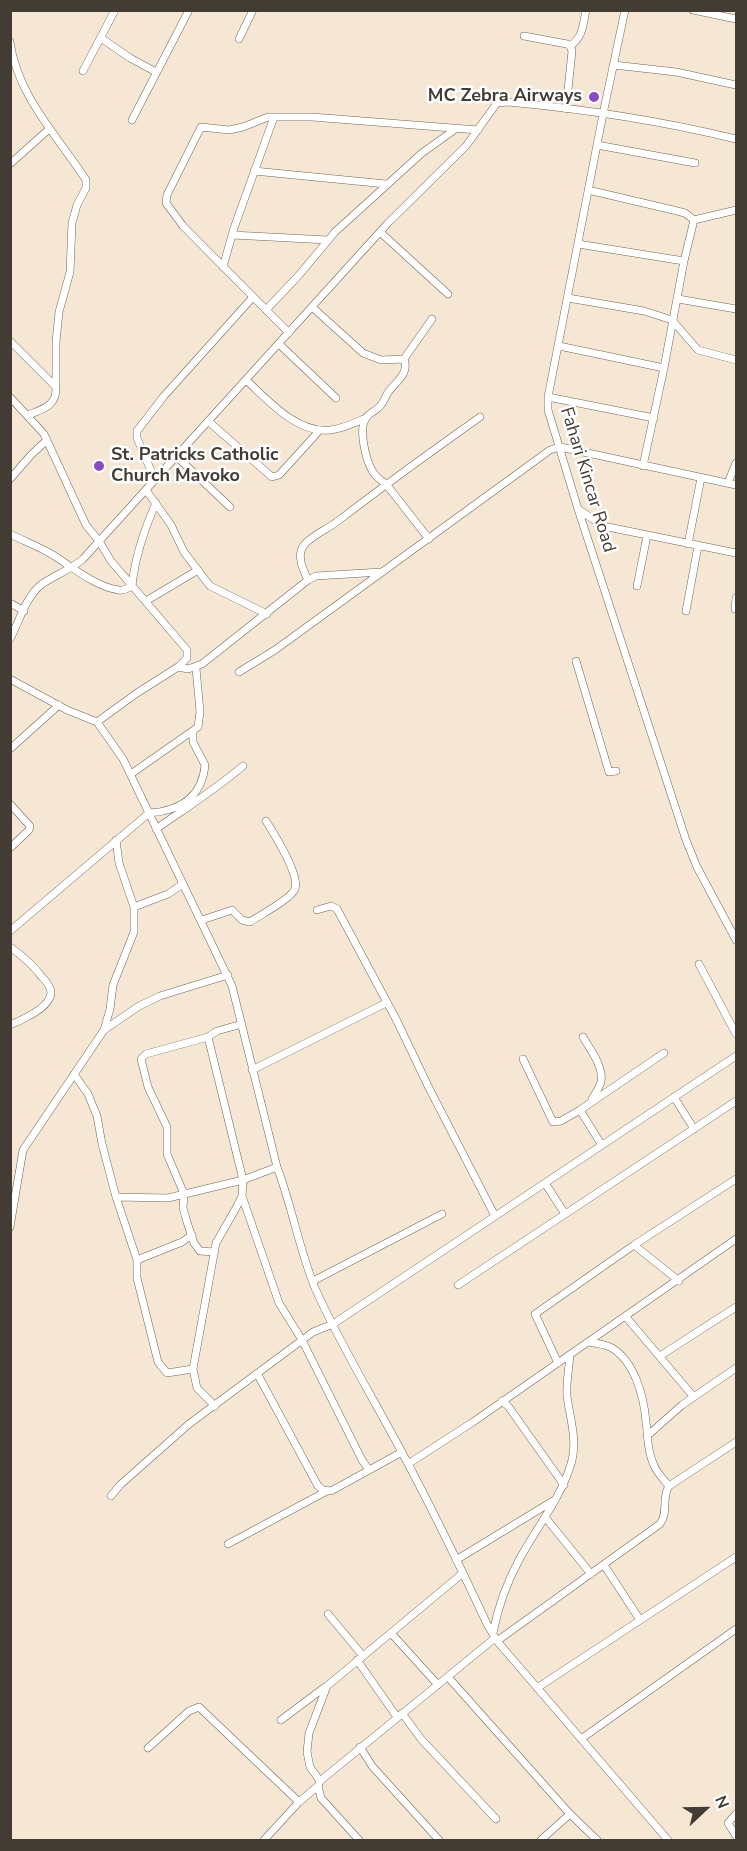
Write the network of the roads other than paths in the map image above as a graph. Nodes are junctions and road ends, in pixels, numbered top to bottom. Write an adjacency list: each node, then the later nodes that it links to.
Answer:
1 (115, 10): 9 (street)
2 (189, 10): 15 (street)
3 (254, 10): 10 (street)
4 (586, 10): 12 (street)
5 (625, 10): 13 (street, Fahari Kincar Road)
6 (693, 10): 7 (street)
7 (736, 19)
8 (524, 36): 12 (street)
9 (101, 38): 14 (street); 15 (street)
10 (239, 39)
11 (10, 42): 22 (street)
12 (570, 46): 17 (street)
13 (614, 65): 16 (street); 18 (street, Fahari Kincar Road)
14 (83, 72)
15 (156, 72): 20 (street)
16 (736, 85)
17 (566, 109): 18 (street); 23 (street)
18 (603, 114): 24 (street); 25 (street, Fahari Kincar Road)
19 (274, 117): 21 (street); 28 (street); 38 (street)
20 (132, 120)
21 (458, 128): 23 (street); 29 (street)
22 (49, 129): 27 (street); 56 (street)
23 (478, 130): 33 (street)
24 (736, 139)
25 (597, 145): 26 (street); 30 (street, Fahari Kincar Road)
26 (695, 163)
27 (10, 164)
28 (254, 171): 29 (street); 34 (street)
29 (386, 184): 35 (street)
30 (588, 190): 32 (street); 36 (street, Fahari Kincar Road)
31 (736, 210): 32 (street)
32 (694, 220): 37 (street)
33 (380, 232): 39 (street); 43 (street)
34 (232, 235): 35 (street); 38 (street)
35 (328, 240): 45 (street)
36 (578, 244): 37 (street); 41 (street, Fahari Kincar Road)
37 (684, 261): 42 (street)
38 (224, 267): 40 (street)
39 (448, 294)
40 (253, 297): 45 (street); 73 (street)
41 (568, 298): 47 (street); 51 (street, Fahari Kincar Road)
42 (678, 299): 44 (street); 47 (street)
43 (312, 307): 48 (street); 52 (street)
44 (736, 309)
45 (266, 310): 48 (street)
46 (432, 319): 52 (street)
47 (672, 320): 53 (street); 54 (street)
48 (289, 333): 50 (street)
49 (10, 341): 56 (street)
50 (279, 344): 55 (street); 59 (street)
51 (558, 346): 54 (street); 58 (street, Fahari Kincar Road)
52 (404, 359): 63 (street)
53 (736, 360)
54 (664, 368): 62 (street)
55 (246, 380): 64 (street); 65 (street)
56 (56, 387): 60 (street)
57 (10, 397): 60 (street)
58 (548, 397): 62 (street); 67 (street, Fahari Kincar Road)
59 (336, 398)
60 (28, 415): 66 (street)
61 (480, 417): 75 (street)
62 (654, 417): 70 (street)
63 (366, 418): 65 (street); 75 (street)
64 (208, 421): 65 (street); 68 (street)
65 (319, 431)
66 (47, 440): 71 (street); 84 (street)
67 (560, 447): 70 (street); 80 (street, Fahari Kincar Road); 83 (street)
68 (176, 456): 73 (street); 79 (street)
69 (736, 463): 74 (street)
70 (642, 466): 72 (street)
71 (10, 478)
72 (701, 478): 74 (street); 85 (street)
73 (155, 480): 77 (street)
74 (728, 483): 76 (street)
75 (386, 484): 83 (street); 91 (street)
76 (736, 484)
77 (146, 490): 78 (street); 84 (street)
78 (156, 503): 89 (street); 92 (street)
79 (230, 507)
80 (578, 509): 82 (street); 125 (street, Fahari Kincar Road)
81 (10, 534): 88 (street)
82 (646, 536): 85 (street); 93 (street)
83 (429, 539): 90 (street)
84 (99, 541): 88 (street); 92 (street)
85 (688, 544): 86 (street)
86 (698, 546): 87 (street); 99 (street)
87 (736, 554)
88 (72, 568): 92 (street); 98 (street)
89 (198, 570): 95 (street); 100 (street)
90 (381, 572): 91 (street); 105 (street)
91 (308, 580): 100 (street)
92 (132, 586): 95 (street)
93 (637, 586)
94 (736, 598): 97 (street)
95 (146, 602): 103 (street)
96 (10, 603): 98 (street)
97 (735, 609)
98 (24, 610): 101 (street)
99 (686, 611)
100 (267, 614): 104 (street)
101 (10, 639)
102 (576, 661): 112 (street)
103 (178, 667): 104 (street); 108 (street)
104 (196, 668): 109 (street)
105 (239, 672)
106 (10, 679): 107 (street)
107 (59, 705): 108 (street); 110 (street)
108 (97, 722): 113 (street)
109 (193, 732): 113 (street); 115 (street)
110 (10, 749)
111 (243, 765): 117 (street)
112 (616, 771)
113 (131, 774): 115 (street)
114 (10, 804): 119 (street)
115 (148, 813): 117 (street); 118 (street)
116 (266, 820): 123 (street)
117 (156, 829): 120 (street)
118 (116, 840): 121 (street); 124 (street)
119 (10, 848)
120 (183, 884): 121 (street); 123 (street)
121 (134, 907): 132 (street)
122 (317, 910): 129 (street)
123 (202, 920): 128 (street)
124 (10, 931)
125 (736, 940)
126 (10, 947): 131 (street)
127 (699, 964): 133 (street)
128 (228, 975): 130 (street); 132 (street)
129 (386, 1003): 139 (street); 156 (street)
130 (242, 1024): 134 (street); 139 (street)
131 (10, 1025)
132 (104, 1030): 140 (street)
133 (736, 1034)
134 (208, 1037): 149 (street); 151 (street)
135 (583, 1037): 142 (street)
136 (664, 1053): 142 (street)
137 (736, 1056): 141 (street)
138 (523, 1059): 144 (street)
139 (252, 1070): 147 (street)
140 (74, 1074): 153 (street); 157 (street)
141 (674, 1097): 145 (street); 146 (street)
142 (591, 1101): 144 (street)
143 (736, 1101): 145 (street)
144 (580, 1110): 146 (street)
145 (694, 1129): 155 (street)
146 (601, 1144): 150 (street)
147 (277, 1167): 149 (street); 163 (street)
148 (736, 1179): 160 (street)
149 (243, 1180): 151 (street); 152 (street)
150 (545, 1183): 155 (street); 156 (street)
151 (184, 1194): 153 (street); 158 (street)
152 (242, 1196): 161 (street); 169 (street)
153 (116, 1197): 162 (street)
154 (442, 1214): 163 (street)
155 (566, 1214): 165 (street)
156 (495, 1216): 168 (street)
157 (10, 1227)
158 (192, 1235): 161 (street); 162 (street)
159 (736, 1239): 164 (street)
160 (634, 1245): 164 (street); 173 (street)
161 (214, 1252): 175 (street)
162 (137, 1260): 175 (street)
163 (313, 1281): 168 (street)
164 (679, 1281): 167 (street)
165 (458, 1285)
166 (736, 1307): 172 (street)
167 (626, 1317): 170 (street); 172 (street)
168 (333, 1323): 169 (street); 182 (street)
169 (302, 1340): 176 (street); 184 (street)
170 (589, 1342): 171 (street); 180 (street)
171 (570, 1355): 173 (street); 185 (street)
172 (660, 1356): 177 (street)
173 (558, 1363): 178 (street)
174 (736, 1368): 177 (street)
175 (193, 1369): 179 (street)
176 (258, 1375): 179 (street); 187 (street)
177 (693, 1396): 180 (street)
178 (502, 1401): 183 (street); 185 (street)
179 (215, 1406): 188 (street)
180 (647, 1436): 186 (street)
181 (736, 1442): 186 (street)
182 (402, 1452): 183 (street); 184 (street)
183 (408, 1464): 193 (street)
184 (369, 1470): 187 (street)
185 (564, 1485): 189 (street)
186 (669, 1486): 194 (street)
187 (327, 1491): 191 (street)
188 (111, 1496)
189 (556, 1500): 190 (street); 193 (street)
190 (545, 1517): 196 (street); 201 (street)
191 (228, 1544)
192 (736, 1557): 198 (street)
193 (456, 1560): 195 (street)
194 (604, 1565): 196 (street); 198 (street)
195 (463, 1573): 200 (street); 201 (street)
196 (591, 1574): 201 (street)
197 (327, 1614): 202 (street)
198 (640, 1620): 206 (street)
199 (736, 1629): 209 (street)
200 (391, 1633): 202 (street); 204 (street)
201 (495, 1637): 203 (street); 206 (street)
202 (360, 1658): 205 (street); 207 (street)
203 (448, 1677): 204 (street); 214 (street)
204 (438, 1685): 207 (street)
205 (327, 1686): 208 (street); 212 (street)
206 (537, 1688): 209 (street)
207 (400, 1715): 210 (street); 216 (street)
208 (280, 1720)
209 (581, 1739): 218 (street)
210 (360, 1747): 212 (street); 221 (street)
211 (148, 1748): 213 (street)
212 (319, 1784): 213 (street); 220 (street)
213 (299, 1802): 219 (street)
214 (570, 1814): 222 (street); 223 (street)
215 (736, 1814): 217 (street)
216 (496, 1819)
217 (736, 1836)
218 (662, 1837): 224 (street)
219 (264, 1840)
220 (359, 1840)
221 (438, 1840)
222 (541, 1840)
223 (597, 1840)
224 (668, 1840)

